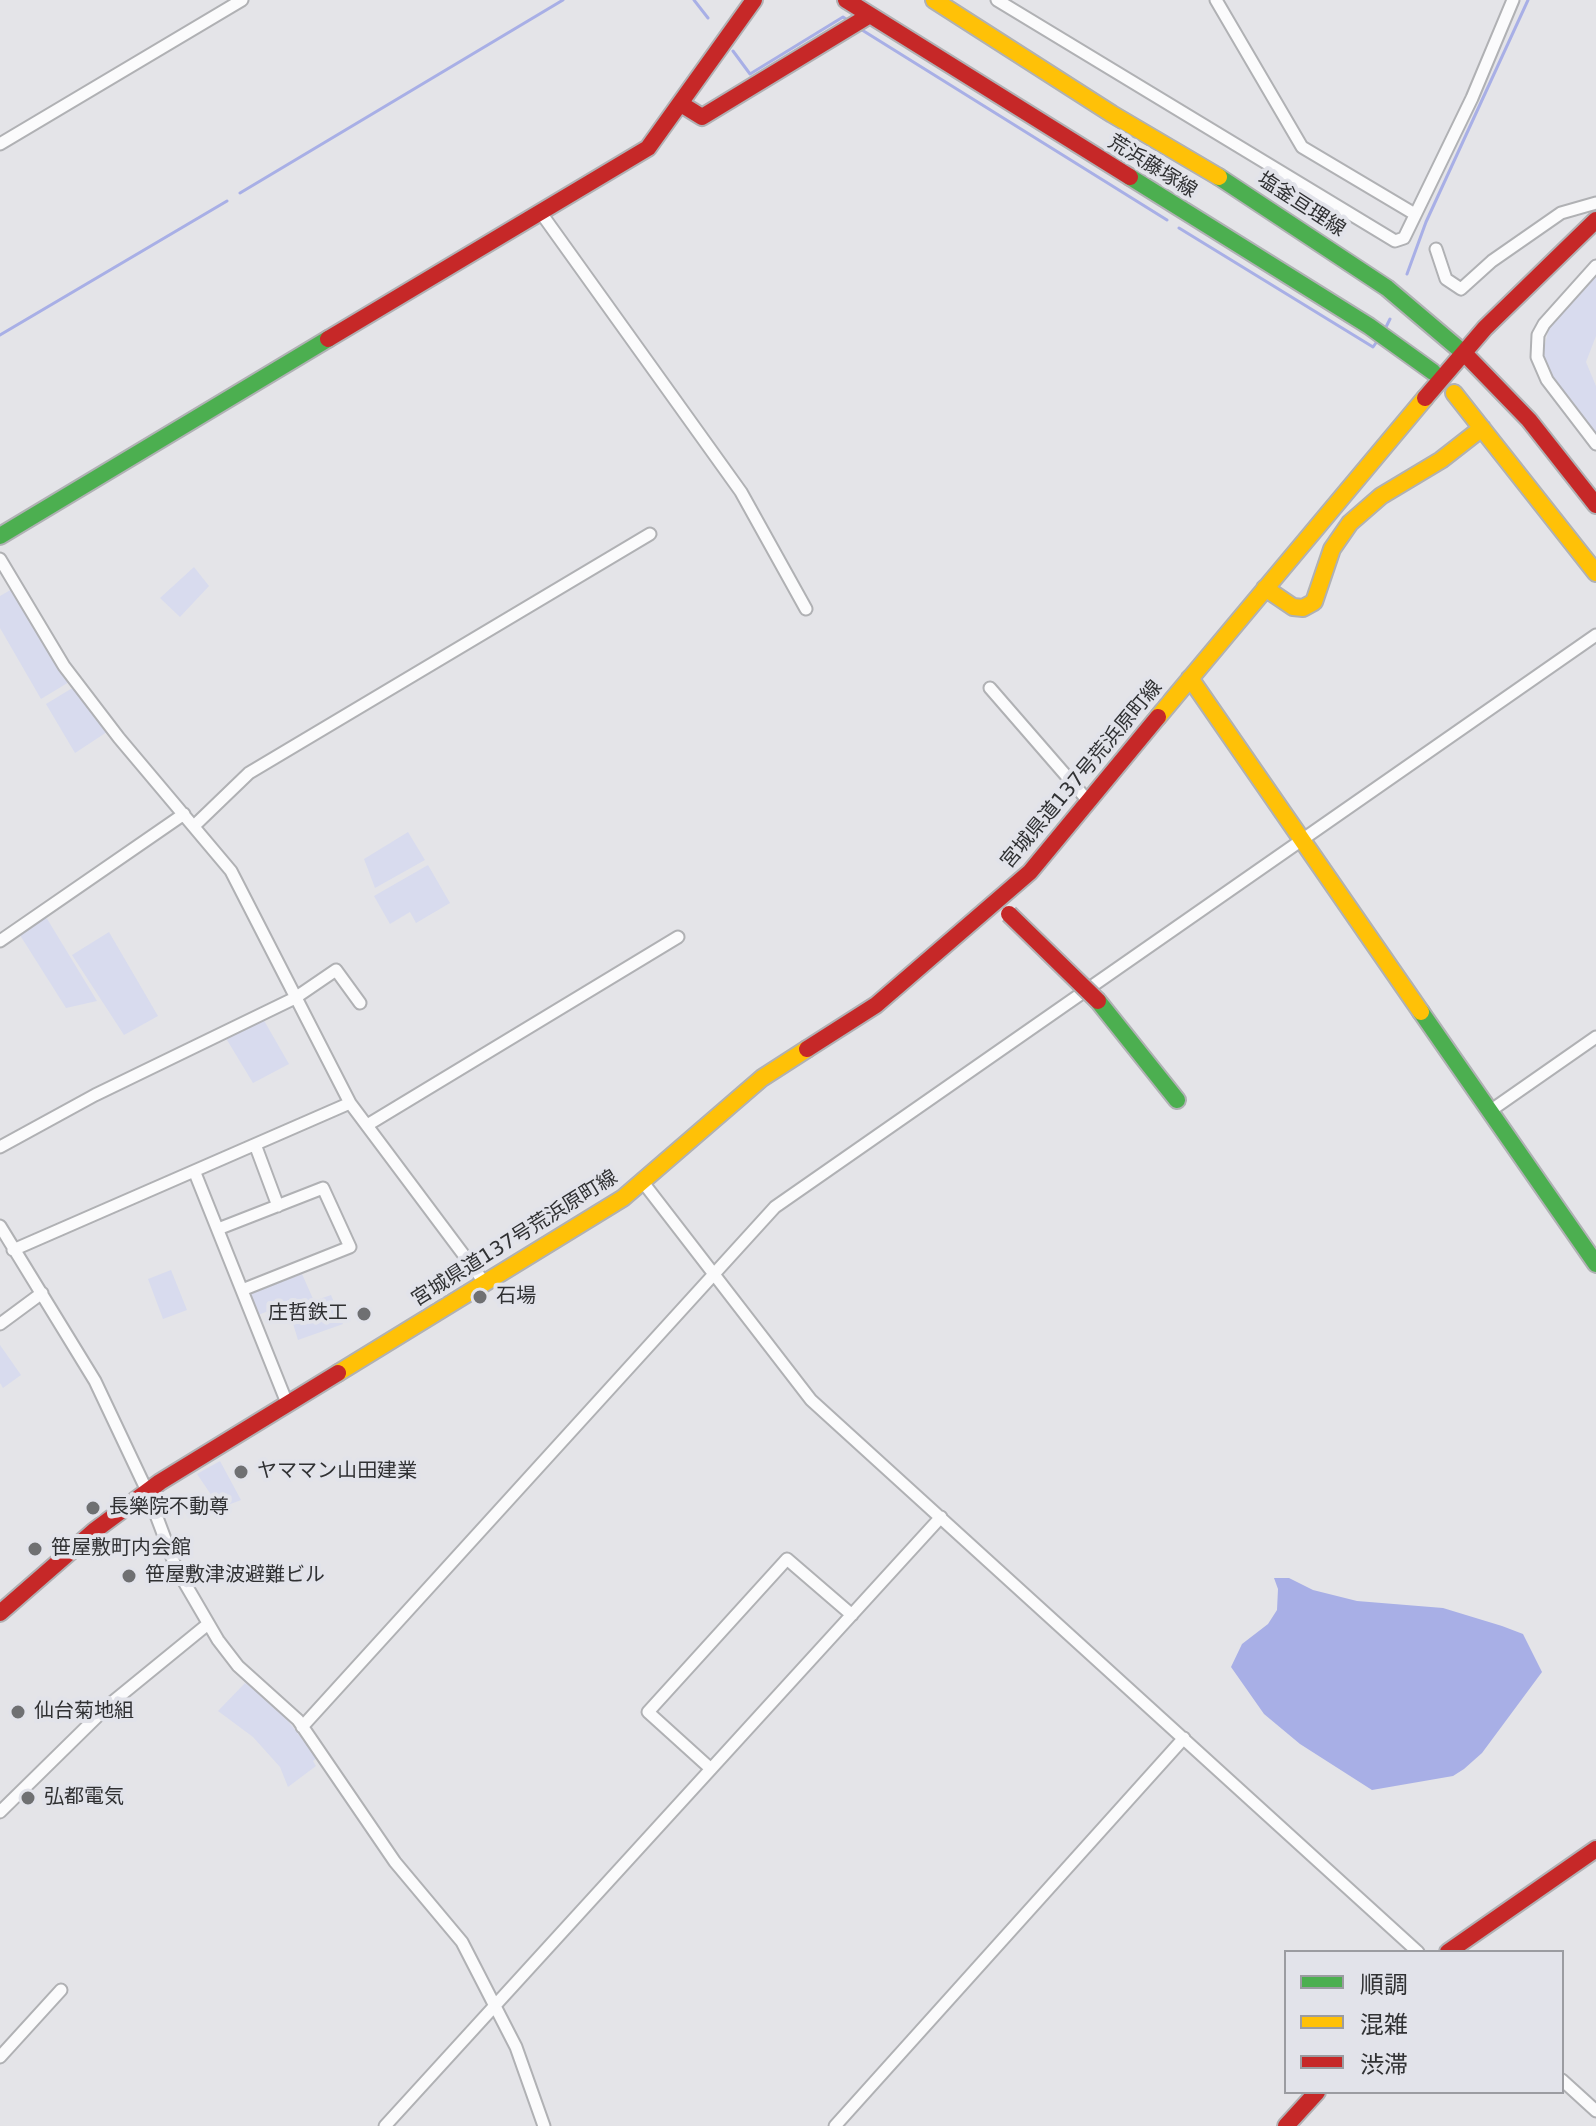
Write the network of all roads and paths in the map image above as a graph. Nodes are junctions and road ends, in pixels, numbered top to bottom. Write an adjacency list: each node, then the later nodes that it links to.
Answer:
1 (242, 0): 10 (street)
2 (754, 0): 9 (main road)
3 (846, 0): 8 (main road, 荒浜藤塚線)
4 (934, 0): 17 (main road, 塩釜亘理線)
5 (997, 0): 13 (street)
6 (1216, 0): 13 (street)
7 (1513, 0): 13 (street)
8 (870, 15): 9 (main road); 18 (main road, 荒浜藤塚線)
9 (681, 104): 12 (main road)
10 (0, 144)
11 (1596, 203): 15 (street)
12 (541, 213): 24 (main road); 28 (street)
13 (1413, 213)
14 (1596, 220): 17 (main road, 宮城県道137号荒浜原町線)
15 (1436, 249)
16 (1596, 266): 21 (street)
17 (1465, 352): 22 (main road, 塩釜亘理線); 27 (main road, 宮城県道137号荒浜原町線)
18 (1433, 372)
19 (1454, 393): 20 (main road)
20 (1482, 428): 26 (main road); 27 (main road)
21 (1596, 444)
22 (1596, 505)
23 (650, 534): 34 (street)
24 (0, 536)
25 (0, 559): 33 (street)
26 (1596, 573)
27 (1265, 588): 30 (main road, 宮城県道137号荒浜原町線)
28 (806, 609)
29 (1596, 635): 35 (street)
30 (1190, 678): 32 (main road, 宮城県道137号荒浜原町線); 35 (main road)
31 (990, 688): 32 (street)
32 (1089, 802): 36 (main road, 宮城県道137号荒浜原町線)
33 (184, 814): 34 (street); 38 (street)
34 (194, 826): 39 (street)
35 (1303, 840): 44 (main road); 55 (street)
36 (1003, 908): 42 (main road, bridge); 49 (main road, 宮城県道137号荒浜原町線)
37 (678, 937): 45 (street)
38 (0, 941)
39 (295, 998): 40 (street); 43 (street); 46 (street)
40 (360, 1003)
41 (1596, 1037): 44 (street)
42 (1177, 1100)
43 (350, 1103): 45 (street); 47 (street)
44 (1490, 1111): 54 (main road)
45 (369, 1124): 56 (street)
46 (0, 1147)
47 (256, 1147): 48 (street); 50 (street)
48 (195, 1173): 52 (street); 53 (street)
49 (642, 1181): 55 (street); 56 (main road, 宮城県道137号荒浜原町線)
50 (278, 1206): 52 (street); 57 (street)
51 (0, 1226): 53 (street)
52 (218, 1229): 57 (street)
53 (13, 1250): 58 (street)
54 (1596, 1264)
55 (712, 1273): 62 (street); 66 (street)
56 (484, 1282): 60 (main road, 宮城県道137号荒浜原町線)
57 (242, 1290): 60 (street)
58 (42, 1293): 59 (street); 61 (street)
59 (0, 1324)
60 (287, 1403): 61 (main road, 宮城県道137号荒浜原町線)
61 (147, 1491): 63 (main road, 宮城県道137号荒浜原町線); 65 (street)
62 (941, 1517): 64 (street); 67 (street)
63 (0, 1613)
64 (852, 1615): 68 (street); 68 (street)
65 (208, 1624): 66 (street); 69 (street)
66 (302, 1727): 74 (street)
67 (1184, 1738): 71 (street); 81 (street)
68 (711, 1769): 74 (street)
69 (0, 1812)
70 (1596, 1849): 72 (main road)
71 (1416, 1950)
72 (1451, 1950)
73 (61, 1990): 75 (street)
74 (496, 2005): 79 (street); 80 (street)
75 (0, 2057)
76 (1564, 2082): 78 (street)
77 (1315, 2094): 82 (main road)
78 (1596, 2111)
79 (385, 2126)
80 (544, 2126)
81 (835, 2126)
82 (1286, 2126)

